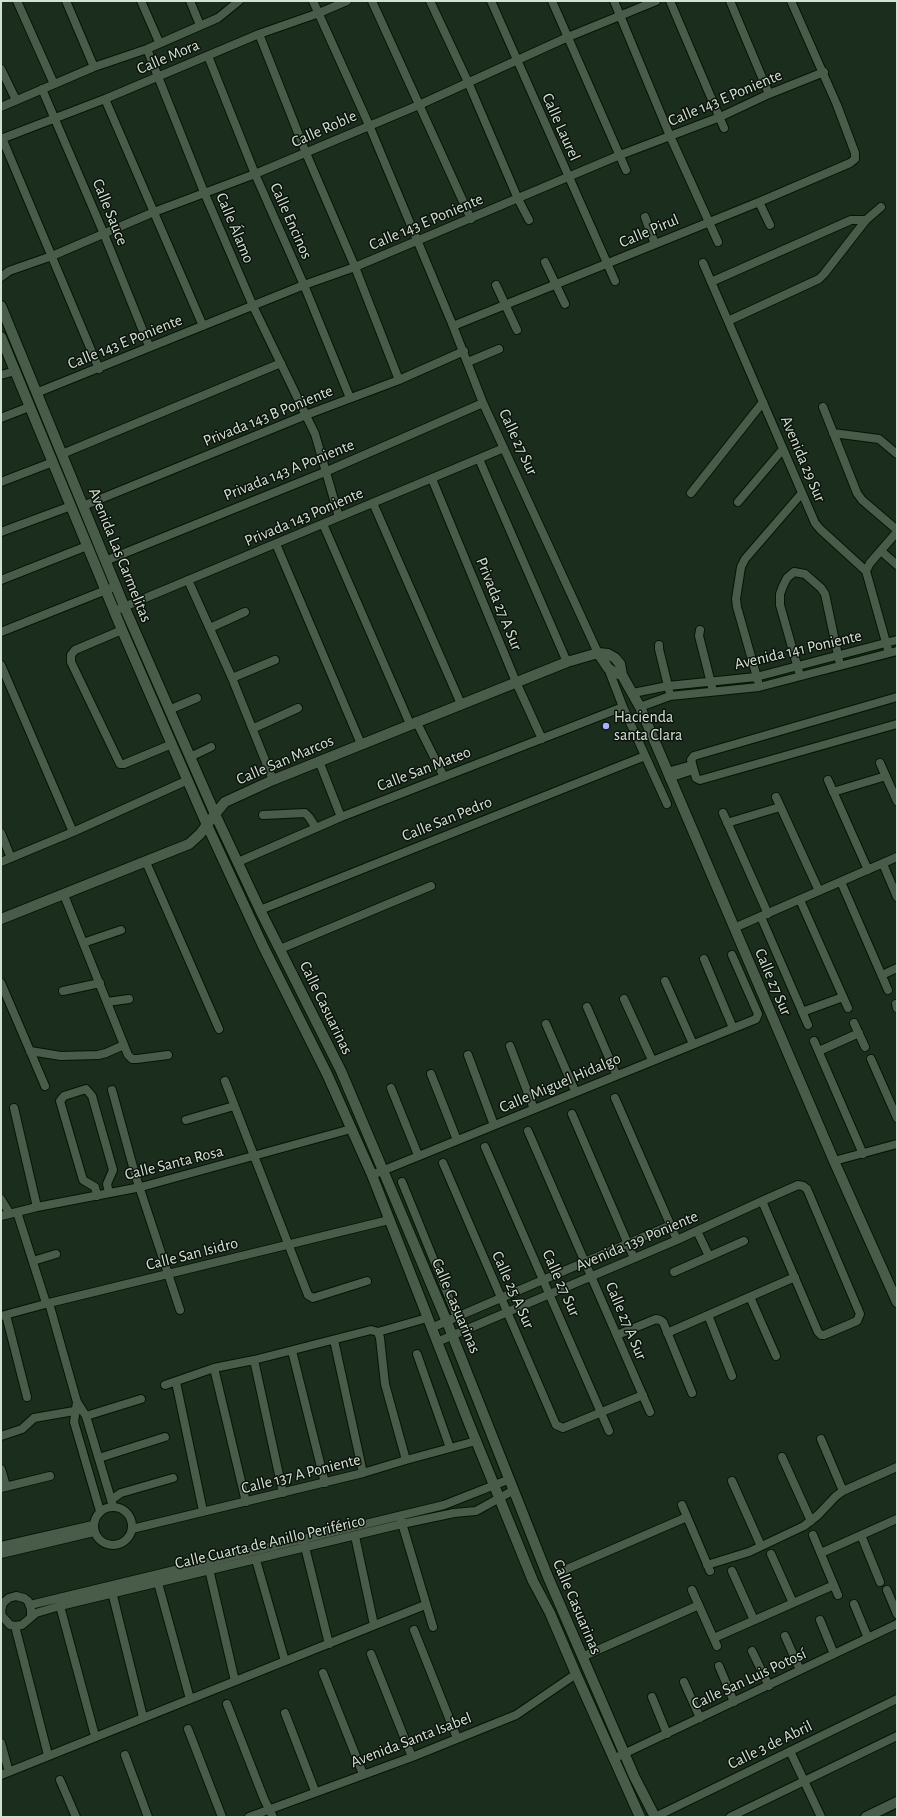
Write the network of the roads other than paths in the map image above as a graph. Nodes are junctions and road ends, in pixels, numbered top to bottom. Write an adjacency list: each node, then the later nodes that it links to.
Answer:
1 (17, 1): 31 (street)
2 (66, 1): 26 (street)
3 (141, 1): 22 (street)
4 (190, 1): 19 (street)
5 (239, 1): 19 (street)
6 (313, 1): 17 (street, Calle 27 Sur)
7 (347, 1): 17 (street, Calle Mora)
8 (372, 1): 36 (street)
9 (430, 1): 30 (street)
10 (491, 1): 25 (street, Calle Laurel)
11 (552, 1): 21 (street)
12 (614, 1): 18 (street)
13 (656, 1): 18 (street, Calle Roble)
14 (670, 1): 39 (street)
15 (730, 1): 33 (street)
16 (791, 1): 28 (street)
17 (319, 14): 20 (street, Calle Mora); 40 (street, Calle 27 Sur)
18 (620, 16): 21 (street, Calle Roble); 42 (street)
19 (200, 25): 22 (street)
20 (259, 34): 24 (street, Calle Mora); 44 (street)
21 (568, 37): 25 (street, Calle Roble); 45 (street)
22 (159, 42): 23 (street)
23 (147, 49): 26 (street); 29 (street, Calle Álamo)
24 (208, 56): 29 (street, Calle Mora); 47 (street, Calle Encinos)
25 (517, 61): 30 (street, Calle Roble); 48 (street, Calle Laurel)
26 (94, 67): 31 (street)
27 (1, 69): 35 (street)
28 (824, 72): 33 (street, Calle 143 E Poniente); 51 (street, Calle Pirul)
29 (157, 76): 34 (street, Calle Mora); 49 (street, Calle Álamo)
30 (468, 82): 36 (street, Calle Roble); 50 (street)
31 (54, 84): 32 (street)
32 (42, 89): 35 (street); 38 (street, Calle Sauce)
33 (769, 94): 39 (street, Calle 143 E Poniente)
34 (105, 99): 38 (street, Calle Mora); 53 (street)
35 (16, 100): 37 (street)
36 (419, 105): 40 (street, Calle Roble); 55 (street)
37 (1, 107)
38 (55, 117): 43 (street, Calle Mora); 60 (street, Calle Sauce)
39 (720, 117): 41 (street); 42 (street, Calle 143 E Poniente)
40 (369, 125): 44 (street, Calle Roble); 61 (street, Calle 27 Sur)
41 (724, 128)
42 (670, 136): 45 (street, Calle 143 E Poniente); 58 (street)
43 (2, 139): 64 (street)
44 (306, 153): 47 (street, Calle Roble); 68 (street)
45 (620, 155): 46 (street); 48 (street, Calle 143 E Poniente)
46 (626, 170)
47 (255, 174): 49 (street, Calle Roble); 73 (street, Calle Encinos)
48 (568, 178): 50 (street, Calle 143 E Poniente); 67 (street, Calle Laurel)
49 (204, 192): 53 (street, Calle Roble); 78 (street, Calle Álamo)
50 (518, 199): 55 (street, Calle 143 E Poniente); 56 (street)
51 (759, 202): 58 (street, Calle Pirul); 59 (street)
52 (881, 207): 57 (street)
53 (154, 212): 60 (street, Calle Roble); 80 (street)
54 (645, 217): 63 (street)
55 (471, 219): 61 (street, Calle 143 E Poniente)
56 (529, 220)
57 (866, 220): 71 (street); 79 (street)
58 (708, 221): 62 (street); 63 (street, Calle Pirul)
59 (770, 224)
60 (104, 234): 64 (street, Calle Roble); 84 (street, Calle Sauce)
61 (416, 240): 68 (street, Calle 143 E Poniente); 81 (street, Calle 27 Sur)
62 (718, 242)
63 (655, 244): 67 (street, Calle Pirul)
64 (52, 256): 69 (street, Calle Roble); 89 (street)
65 (545, 262): 72 (street)
66 (703, 263): 71 (street, Avenida 29 Sur)
67 (608, 264): 70 (street, Calle Laurel); 72 (street, Calle Pirul)
68 (355, 267): 73 (street, Calle 143 E Poniente); 92 (street)
69 (1, 277)
70 (615, 281)
71 (711, 282): 79 (street, Avenida 29 Sur)
72 (556, 283): 75 (street, Calle Pirul); 76 (street)
73 (304, 285): 78 (street, Calle 143 E Poniente); 94 (street, Calle Encinos)
74 (496, 285): 75 (street)
75 (506, 304): 81 (street, Calle Pirul); 82 (street)
76 (565, 304)
77 (1, 306): 93 (main road, Avenida Las Carmelitas)
78 (253, 306): 80 (street, Calle 143 E Poniente); 88 (street, Calle Álamo)
79 (728, 321): 95 (street, Avenida 29 Sur)
80 (203, 326): 84 (street, Calle 143 E Poniente)
81 (453, 326): 86 (street, Calle 27 Sur)
82 (517, 330)
83 (1, 337): 90 (main road, Avenida Las Carmelitas)
84 (149, 346): 89 (street, Calle 143 E Poniente)
85 (499, 349): 87 (street)
86 (464, 351): 87 (street, Calle 27 Sur); 92 (street, Privada 143 B Poniente)
87 (468, 362): 96 (street, Calle 27 Sur)
88 (280, 363): 99 (street, Calle Álamo); 104 (street)
89 (99, 369): 93 (street, Calle 143 E Poniente)
90 (14, 371): 91 (street); 97 (main road, Avenida Las Carmelitas)
91 (1, 375)
92 (399, 380): 94 (street, Privada 143 B Poniente)
93 (36, 393): 104 (main road, Avenida Las Carmelitas)
94 (350, 398): 99 (street, Privada 143 B Poniente)
95 (763, 402): 103 (street, Avenida 29 Sur); 111 (street)
96 (483, 403): 102 (street, Calle 27 Sur); 108 (street, Privada 143 A Poniente)
97 (29, 407): 100 (street); 107 (main road, Avenida Las Carmelitas)
98 (823, 407): 101 (street)
99 (306, 415): 108 (street, Calle Álamo); 116 (street, Privada 143 B Poniente)
100 (1, 418)
101 (833, 433): 105 (street); 119 (street)
102 (504, 448): 106 (street, Privada 143 Poniente); 141 (street, Calle 27 Sur)
103 (783, 449): 112 (street, Avenida 29 Sur); 113 (street)
104 (62, 454): 116 (main road, Avenida Las Carmelitas)
105 (897, 454)
106 (479, 459): 109 (street, Privada 143 Poniente); 144 (street)
107 (53, 462): 110 (street); 115 (main road, Avenida Las Carmelitas)
108 (325, 472): 117 (street, Calle Álamo); 124 (street, Privada 143 A Poniente)
109 (432, 478): 114 (street, Privada 143 Poniente); 153 (street, Privada 27 A Sur)
110 (1, 482)
111 (691, 493)
112 (802, 494): 126 (street, Avenida 29 Sur); 151 (street)
113 (738, 502)
114 (373, 503): 117 (street, Privada 143 Poniente); 162 (street)
115 (71, 506): 120 (street); 122 (main road, Avenida Las Carmelitas)
116 (83, 506): 124 (main road, Avenida Las Carmelitas)
117 (339, 517): 118 (street, Privada 143 Poniente)
118 (323, 524): 121 (street, Privada 143 Poniente); 167 (street)
119 (897, 531): 123 (street)
120 (1, 532)
121 (276, 544): 128 (street, Privada 143 Poniente); 172 (street)
122 (87, 546): 127 (street); 130 (main road, Avenida Las Carmelitas)
123 (880, 551): 125 (street); 126 (street)
124 (105, 561): 129 (main road, Avenida Las Carmelitas)
125 (897, 565)
126 (866, 571): 138 (street)
127 (1, 580)
128 (188, 580): 131 (street, Privada 143 Poniente); 133 (street)
129 (116, 586): 130 (street); 131 (main road, Avenida Las Carmelitas)
130 (106, 591): 131 (main road, Avenida Las Carmelitas); 136 (street)
131 (119, 609): 134 (main road, Avenida Las Carmelitas); 166 (main road, Avenida Las Carmelitas)
132 (245, 612): 133 (street)
133 (210, 628): 152 (street)
134 (122, 630): 171 (main road, Avenida Las Carmelitas); 171 (street)
135 (700, 630): 154 (street)
136 (1, 632)
137 (897, 640): 138 (street, Avenida 141 Poniente)
138 (887, 643): 140 (street); 142 (street, Avenida 141 Poniente)
139 (659, 645): 155 (street)
140 (893, 652): 146 (street, Avenida 141 Poniente)
141 (598, 653): 144 (main road, Calle San Marcos); 148 (main road, Calle 27 Sur); 149 (main road, Calle 27 Sur)
142 (839, 656): 146 (street); 147 (street, Avenida 141 Poniente); 147 (street)
143 (275, 660): 152 (street)
144 (567, 662): 153 (main road, Calle San Marcos)
145 (1, 665): 197 (street)
146 (840, 666): 150 (street, Avenida 141 Poniente)
147 (798, 667): 150 (street); 151 (street, Avenida 141 Poniente)
148 (608, 668): 149 (main road, Calle 27 Sur); 165 (street)
149 (622, 675): 158 (main road, Calle 27 Sur)
150 (801, 676): 156 (street, Avenida 141 Poniente)
151 (756, 677): 154 (street, Avenida 141 Poniente); 156 (street)
152 (232, 678): 169 (street)
153 (516, 682): 162 (main road, Calle San Marcos); 170 (street, Privada 27 A Sur)
154 (710, 682): 155 (street, Avenida 141 Poniente); 157 (street)
155 (668, 686): 158 (street, Avenida 141 Poniente); 159 (street)
156 (759, 687): 157 (street, Avenida 141 Poniente)
157 (713, 692): 159 (street, Avenida 141 Poniente)
158 (633, 693): 163 (main road, Calle 27 Sur)
159 (670, 696): 163 (street, Avenida 141 Poniente)
160 (196, 698): 166 (street)
161 (897, 698): 178 (street)
162 (460, 704): 167 (main road, Calle San Marcos)
163 (640, 706): 179 (main road, Calle 27 Sur)
164 (298, 708): 169 (street)
165 (623, 708): 170 (street, Calle San Mateo); 174 (street)
166 (169, 710): 175 (main road, Avenida Las Carmelitas)
167 (413, 723): 172 (main road, Calle San Marcos); 181 (street)
168 (897, 724): 178 (street)
169 (254, 728): 183 (street)
170 (542, 739): 181 (street, Calle San Mateo)
171 (172, 744): 182 (main road, Avenida Las Carmelitas)
172 (361, 744): 176 (main road, Calle San Marcos)
173 (211, 746): 175 (street)
174 (645, 756): 188 (street); 212 (street, Calle San Pedro)
175 (190, 757): 191 (main road, Avenida Las Carmelitas)
176 (319, 761): 183 (main road, Calle San Marcos); 193 (street)
177 (880, 763): 180 (street)
178 (693, 768): 179 (street)
179 (668, 775): 215 (main road, Calle 27 Sur)
180 (886, 776): 185 (street); 187 (street)
181 (444, 777): 193 (street, Calle San Mateo)
182 (188, 780): 195 (main road, Avenida Las Carmelitas); 197 (street)
183 (273, 780): 191 (main road, Calle San Marcos)
184 (828, 780): 185 (street)
185 (833, 792): 205 (street)
186 (776, 797): 189 (street)
187 (897, 802)
188 (667, 804)
189 (780, 807): 194 (street); 208 (street)
190 (723, 813): 194 (street)
191 (215, 814): 195 (main road, Calle San Marcos); 203 (main road, Calle Casuarinas)
192 (263, 815): 196 (street)
193 (341, 817): 196 (street, Calle San Mateo)
194 (727, 823): 213 (street)
195 (207, 825): 202 (main road, Calle San Marcos); 267 (main road, Calle Casuarinas)
196 (316, 828): 203 (street, Calle San Mateo)
197 (73, 832): 199 (street)
198 (1, 833): 199 (street)
199 (11, 858): 201 (street)
200 (897, 858): 204 (street)
201 (1, 862)
202 (146, 862): 209 (main road, Calle San Marcos); 239 (street)
203 (238, 862): 212 (main road, Calle Casuarinas)
204 (882, 864): 205 (street); 210 (street)
205 (868, 870): 206 (street)
206 (842, 882): 208 (street); 222 (street)
207 (431, 886): 218 (street)
208 (819, 891): 211 (street)
209 (64, 895): 214 (main road, Calle San Marcos); 217 (street)
210 (897, 897)
211 (800, 900): 213 (street); 228 (street)
212 (260, 910): 218 (main road, Calle Casuarinas)
213 (764, 915): 215 (street); 234 (street)
214 (1, 919)
215 (734, 928): 275 (main road, Calle 27 Sur)
216 (121, 930): 217 (street)
217 (84, 943): 225 (street)
218 (280, 949): 277 (main road, Calle Casuarinas)
219 (732, 955): 238 (street, Calle Miguel Hidalgo)
220 (704, 959): 238 (street)
221 (897, 968): 222 (street)
222 (882, 975): 226 (street)
223 (665, 981): 242 (street)
224 (1, 983): 246 (street)
225 (100, 983): 227 (street); 231 (street)
226 (888, 990)
227 (63, 991)
228 (843, 997): 233 (street); 234 (street)
229 (129, 999): 231 (street)
230 (624, 999): 251 (street)
231 (107, 1002): 243 (street)
232 (587, 1007): 253 (street)
233 (848, 1008)
234 (802, 1012): 237 (street)
235 (854, 1023): 240 (street)
236 (546, 1024): 258 (street)
237 (808, 1026)
238 (733, 1028): 242 (street, Calle Miguel Hidalgo)
239 (219, 1029)
240 (859, 1033): 245 (street); 247 (street)
241 (814, 1041): 247 (street)
242 (693, 1044): 251 (street, Calle Miguel Hidalgo)
243 (124, 1045): 246 (street); 248 (street)
244 (510, 1046): 262 (street)
245 (865, 1046)
246 (30, 1051): 255 (street)
247 (819, 1051): 272 (street)
248 (168, 1055)
249 (468, 1055): 266 (street)
250 (871, 1059): 264 (street)
251 (652, 1060): 253 (street, Calle Miguel Hidalgo)
252 (431, 1074): 269 (street)
253 (616, 1074): 258 (street, Calle Miguel Hidalgo)
254 (225, 1081): 260 (street)
255 (44, 1086)
256 (391, 1088): 273 (street)
257 (112, 1090): 280 (street)
258 (575, 1091): 262 (street, Calle Miguel Hidalgo)
259 (615, 1098): 289 (street)
260 (234, 1106): 265 (street); 274 (street)
261 (14, 1108): 285 (street)
262 (534, 1109): 266 (street, Calle Miguel Hidalgo)
263 (572, 1114): 293 (street)
264 (897, 1118)
265 (186, 1120)
266 (494, 1125): 269 (street, Calle Miguel Hidalgo)
267 (351, 1130): 274 (street, Calle Santa Rosa); 278 (main road, Calle Casuarinas)
268 (528, 1131): 299 (street, Calle 27 A Sur)
269 (457, 1140): 273 (street, Calle Miguel Hidalgo)
270 (897, 1144): 272 (street)
271 (485, 1147): 304 (street, Calle 27 Sur)
272 (863, 1154): 275 (street)
273 (418, 1155): 277 (street, Calle Miguel Hidalgo)
274 (254, 1157): 280 (street, Calle Santa Rosa); 294 (street)
275 (834, 1161): 309 (main road, Calle 27 Sur)
276 (443, 1164): 308 (street, Calle 25 A Sur)
277 (382, 1170): 278 (street, Calle Miguel Hidalgo); 317 (main road, Calle Casuarinas)
278 (372, 1175): 288 (main road, Calle Casuarinas)
279 (402, 1182): 315 (street)
280 (141, 1187): 281 (street, Calle Santa Rosa); 301 (street)
281 (109, 1193): 282 (street, Calle Santa Rosa); 282 (street)
282 (97, 1196): 285 (street, Calle Santa Rosa)
283 (1, 1199): 286 (street)
284 (762, 1201): 290 (street, Avenida 139 Poniente); 303 (street); 303 (street, Avenida 139 Poniente)
285 (37, 1207): 286 (street, Calle Santa Rosa)
286 (13, 1213): 287 (street, Calle Santa Rosa); 298 (street)
287 (1, 1216)
288 (389, 1220): 294 (street, Calle San Isidro); 316 (main road, Calle Casuarinas)
289 (671, 1225): 291 (street); 293 (street, Avenida 139 Poniente)
290 (697, 1231): 291 (street, Avenida 139 Poniente); 296 (street)
291 (678, 1240): 297 (street, Avenida 139 Poniente)
292 (744, 1240): 296 (street)
293 (628, 1244): 297 (street); 299 (street, Avenida 139 Poniente)
294 (288, 1245): 301 (street, Calle San Isidro); 305 (street)
295 (56, 1254): 298 (street)
296 (709, 1256): 300 (street)
297 (634, 1258): 302 (street, Avenida 139 Poniente)
298 (33, 1261): 310 (street)
299 (585, 1262): 302 (street, Calle 27 A Sur); 304 (street, Avenida 139 Poniente)
300 (674, 1272)
301 (169, 1274): 310 (street, Calle San Isidro); 311 (street)
302 (591, 1276): 306 (street, Avenida 139 Poniente); 322 (street, Calle 27 A Sur)
303 (795, 1277): 307 (street)
304 (544, 1280): 306 (street, Calle 27 Sur); 308 (street, Avenida 139 Poniente)
305 (367, 1281)
306 (550, 1294): 312 (street, Avenida 139 Poniente); 338 (street, Calle 27 Sur)
307 (750, 1297): 313 (street); 327 (street)
308 (502, 1298): 312 (street, Calle 25 A Sur); 315 (street, Avenida 139 Poniente)
309 (897, 1302)
310 (47, 1303): 314 (street, Calle San Isidro); 337 (street)
311 (180, 1310)
312 (507, 1312): 321 (street, Avenida 139 Poniente); 338 (street, Calle 25 A Sur)
313 (708, 1315): 320 (street); 330 (street)
314 (3, 1316): 335 (street)
315 (458, 1317): 317 (street, Avenida 139 Poniente)
316 (427, 1318): 318 (main road, Calle Casuarinas); 319 (street)
317 (447, 1322): 318 (street, Avenida 139 Poniente); 321 (main road, Calle Casuarinas)
318 (431, 1328): 324 (main road, Calle Casuarinas)
319 (378, 1332): 323 (street); 348 (street)
320 (667, 1333): 322 (street); 333 (street)
321 (452, 1335): 324 (street, Avenida 139 Poniente); 354 (main road, Calle Casuarinas)
322 (617, 1335): 334 (street, Calle 27 A Sur)
323 (334, 1340): 325 (street); 351 (street)
324 (437, 1342): 344 (main road, Calle Casuarinas)
325 (292, 1351): 328 (street); 356 (street)
326 (417, 1354): 345 (street)
327 (776, 1356)
328 (254, 1360): 329 (street); 362 (street)
329 (214, 1368): 331 (street); 365 (street)
330 (732, 1376)
331 (176, 1382): 332 (street); 370 (street)
332 (165, 1385)
333 (692, 1394)
334 (643, 1395): 338 (street); 339 (street, Calle 27 A Sur)
335 (27, 1397)
336 (141, 1399): 337 (street)
337 (81, 1412): 341 (street); 347 (street); 369 (street)
338 (601, 1412): 340 (street, Calle 27 Sur)
339 (650, 1412)
340 (609, 1431)
341 (1, 1436)
342 (166, 1437): 347 (street)
343 (821, 1439): 361 (street)
344 (476, 1441): 345 (street, Calle 137 A Poniente); 357 (main road, Calle Casuarinas)
345 (450, 1448): 348 (street, Calle 137 A Poniente)
346 (782, 1457): 375 (street)
347 (99, 1458): 366 (street)
348 (406, 1460): 351 (street, Calle 137 A Poniente)
349 (897, 1467): 361 (street)
350 (1, 1469): 358 (street)
351 (363, 1473): 356 (street, Calle 137 A Poniente)
352 (50, 1476): 358 (street)
353 (173, 1478): 366 (street)
354 (510, 1479): 357 (street, Calle Cuarta de Anillo Periférico); 359 (main road, Calle Casuarinas)
355 (732, 1481): 385 (street)
356 (325, 1483): 362 (street, Calle 137 A Poniente)
357 (494, 1485): 360 (street, Calle Cuarta de Anillo Periférico); 364 (main road, Calle Casuarinas)
358 (3, 1487)
359 (514, 1490): 364 (street, Calle Cuarta de Anillo Periférico); 423 (main road, Calle Casuarinas)
360 (477, 1491): 363 (street, Calle Cuarta de Anillo Periférico); 368 (street)
361 (843, 1491): 375 (street)
362 (283, 1493): 365 (street, Calle 137 A Poniente)
363 (467, 1495): 371 (street); 372 (street, Calle Cuarta de Anillo Periférico)
364 (499, 1498): 368 (street, Calle Cuarta de Anillo Periférico); 428 (main road, Calle Casuarinas)
365 (246, 1502): 370 (street, Calle 137 A Poniente)
366 (112, 1503): 369 (street); 378 (street)
367 (682, 1505): 373 (street)
368 (486, 1506): 371 (street, Calle Cuarta de Anillo Periférico)
369 (100, 1511): 377 (street)
370 (203, 1512): 378 (street, Calle 137 A Poniente)
371 (469, 1512): 376 (street, Calle Cuarta de Anillo Periférico)
372 (400, 1516): 376 (street); 382 (street, Calle Cuarta de Anillo Periférico)
373 (687, 1517): 385 (street); 393 (street)
374 (897, 1519): 380 (street)
375 (811, 1521): 385 (street)
376 (402, 1524): 381 (street, Calle Cuarta de Anillo Periférico); 404 (street)
377 (94, 1529): 378 (street); 384 (street)
378 (132, 1530)
379 (813, 1535): 387 (street)
380 (861, 1535): 387 (street); 394 (street)
381 (355, 1536): 386 (street, Calle Cuarta de Anillo Periférico); 413 (street)
382 (303, 1540): 386 (street); 391 (street, Calle Cuarta de Anillo Periférico)
383 (1, 1546): 384 (street)
384 (20, 1546): 388 (street)
385 (761, 1546)
386 (305, 1549): 390 (street, Calle Cuarta de Anillo Periférico); 419 (street)
387 (821, 1553): 396 (street)
388 (1, 1554)
389 (772, 1554): 401 (street)
390 (256, 1560): 391 (street, Calle Cuarta de Anillo Periférico); 424 (street)
391 (208, 1566): 395 (street, Calle Cuarta de Anillo Periférico); 397 (street, Calle Cuarta de Anillo Periférico); 429 (street)
392 (732, 1571): 410 (street)
393 (560, 1572)
394 (880, 1582)
395 (158, 1583): 397 (street, Calle Cuarta de Anillo Periférico); 433 (street)
396 (834, 1585): 400 (street); 401 (street)
397 (111, 1590): 403 (street, Calle Cuarta de Anillo Periférico); 406 (street, Calle Cuarta de Anillo Periférico); 438 (street)
398 (692, 1590): 405 (street)
399 (886, 1590): 408 (street)
400 (838, 1595)
401 (793, 1603): 410 (street)
402 (854, 1604): 418 (street)
403 (30, 1605): 407 (street); 409 (street)
404 (425, 1605): 413 (street); 415 (street)
405 (699, 1605): 410 (street); 423 (street)
406 (60, 1606): 409 (street, Calle Cuarta de Anillo Periférico); 442 (street)
407 (1, 1614): 414 (street)
408 (897, 1614)
409 (31, 1616): 414 (street)
410 (754, 1620)
411 (820, 1620): 422 (street)
412 (897, 1624): 418 (street, Calle San Luis Potosí)
413 (374, 1625): 419 (street)
414 (15, 1626): 448 (street)
415 (433, 1627)
416 (414, 1630): 444 (street)
417 (785, 1636): 426 (street)
418 (868, 1638): 422 (street, Calle San Luis Potosí)
419 (329, 1644): 424 (street)
420 (752, 1651): 431 (street)
421 (371, 1654): 450 (street)
422 (834, 1654): 426 (street, Calle San Luis Potosí)
423 (582, 1657): 447 (main road, Calle Casuarinas)
424 (285, 1661): 429 (street)
425 (719, 1666): 435 (street)
426 (800, 1670): 431 (street, Calle San Luis Potosí)
427 (323, 1673): 453 (street)
428 (576, 1674): 444 (street, Avenida Santa Isabel); 451 (main road, Calle Casuarinas)
429 (235, 1681): 433 (street)
430 (684, 1682): 439 (street)
431 (769, 1686): 435 (street, Calle San Luis Potosí)
432 (652, 1697): 441 (street)
433 (190, 1699): 438 (street)
434 (897, 1699): 446 (street, Calle 3 de Abril)
435 (734, 1702): 439 (street, Calle San Luis Potosí)
436 (227, 1704): 458 (street)
437 (286, 1713): 456 (street)
438 (144, 1717): 442 (street)
439 (700, 1718): 441 (street, Calle San Luis Potosí)
440 (188, 1728): 461 (street)
441 (667, 1734): 447 (street, Calle San Luis Potosí)
442 (95, 1736): 448 (street)
443 (897, 1736): 455 (street)
444 (457, 1738): 450 (street, Avenida Santa Isabel)
445 (1, 1743): 452 (street)
446 (790, 1751): 455 (street); 465 (street, Calle 3 de Abril)
447 (625, 1754): 451 (street, Calle San Luis Potosí); 465 (main road, Calle Casuarinas)
448 (48, 1755): 452 (street)
449 (125, 1755): 460 (street)
450 (412, 1757): 453 (street, Avenida Santa Isabel)
451 (613, 1759): 464 (main road, Calle Casuarinas)
452 (5, 1773)
453 (363, 1774): 456 (street, Avenida Santa Isabel)
454 (60, 1780): 459 (street)
455 (805, 1781): 466 (street); 467 (street)
456 (315, 1792): 458 (street, Avenida Santa Isabel)
457 (897, 1802): 468 (main road)
458 (269, 1809): 462 (street, Avenida Santa Isabel); 463 (street)
459 (76, 1817)
460 (148, 1817)
461 (222, 1817)
462 (249, 1817)
463 (273, 1817)
464 (640, 1817)
465 (655, 1817)
466 (730, 1817)
467 (821, 1817)
468 (866, 1817)

